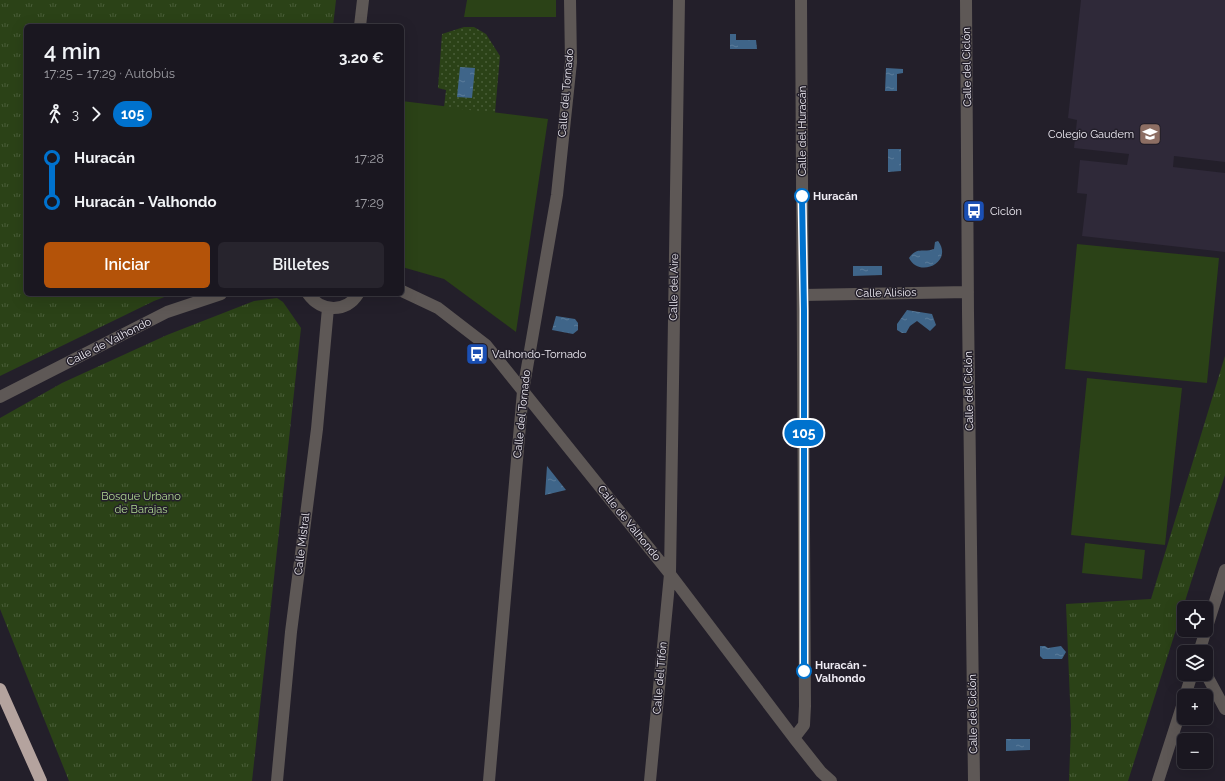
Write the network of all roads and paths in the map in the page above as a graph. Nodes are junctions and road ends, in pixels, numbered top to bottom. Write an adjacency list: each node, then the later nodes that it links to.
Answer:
1 (363, 0): 6 (street)
2 (570, 0): 14 (street, Calle del Tornado)
3 (679, 0): 17 (street, Calle del Aire)
4 (801, 0): 9 (street, Calle del Huracán)
5 (966, 0): 7 (street, Calle del Ciclón)
6 (360, 24)
7 (968, 292): 9 (street, Calle Alisios); 30 (street, Calle del Ciclón)
8 (404, 293): 14 (street, Calle de Valhondo)
9 (803, 295): 23 (street, Calle del Huracán)
10 (215, 296): 15 (street, Calle de Valhondo)
11 (310, 296): 13 (street)
12 (357, 296): 13 (street)
13 (328, 308): 26 (street, Calle Mistral)
14 (523, 391): 17 (street, Calle de Valhondo); 27 (street, Calle del Tornado)
15 (0, 398)
16 (1225, 570): 18 (street)
17 (670, 574): 23 (street, Calle de Valhondo); 28 (street, Calle del Tifón)
18 (1201, 645)
19 (1210, 681): 21 (street)
20 (0, 689): 25 (highway)
21 (1225, 709)
22 (1177, 722): 31 (street)
23 (794, 738): 24 (street, Calle de Valhondo)
24 (818, 776): 29 (street, Calle de Valhondo)
25 (41, 781)
26 (277, 781)
27 (489, 781)
28 (650, 781)
29 (831, 781)
30 (974, 781)
31 (1158, 781)

